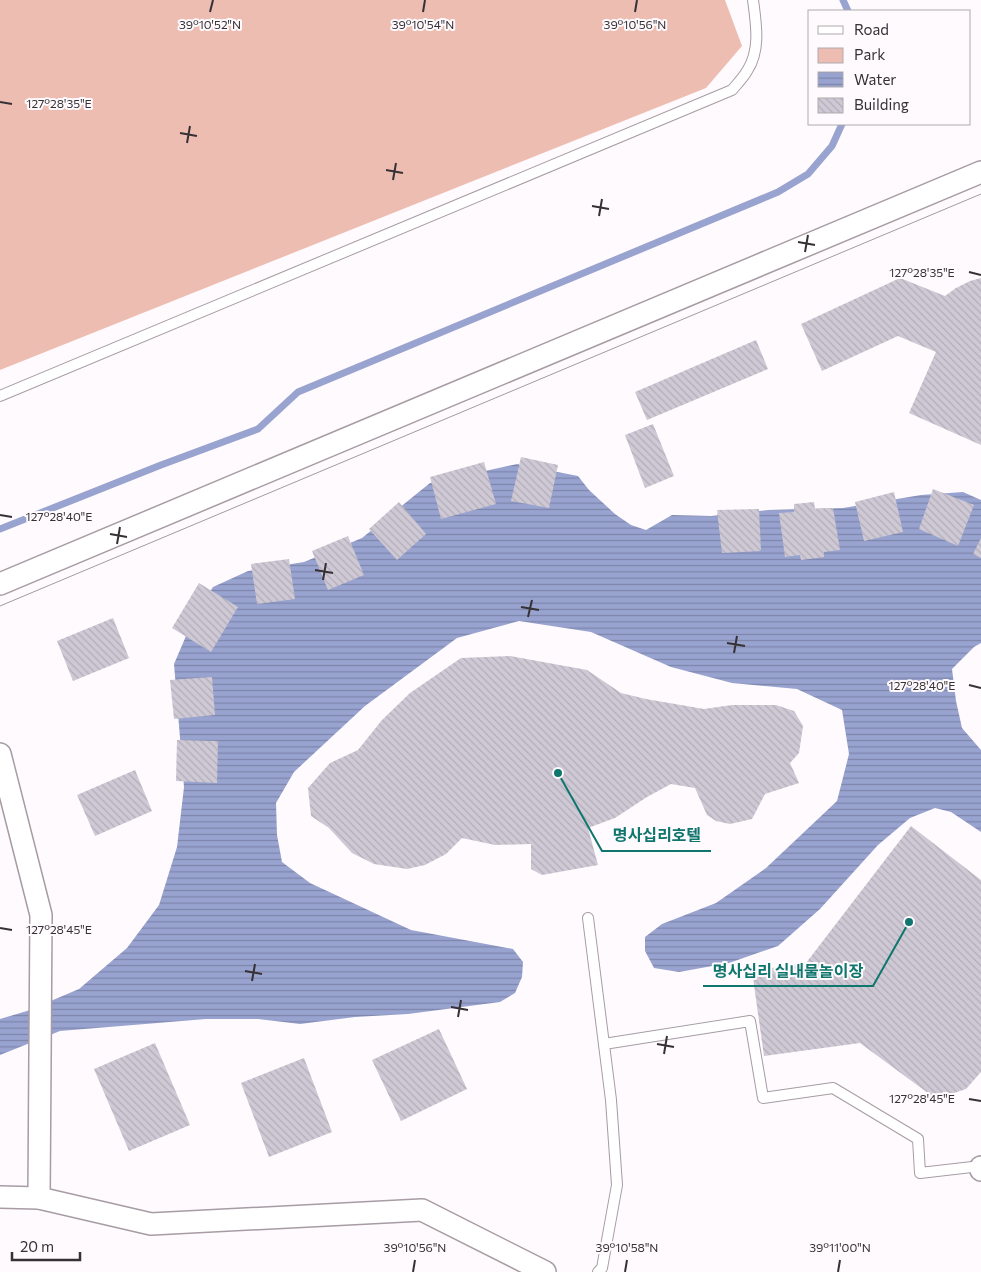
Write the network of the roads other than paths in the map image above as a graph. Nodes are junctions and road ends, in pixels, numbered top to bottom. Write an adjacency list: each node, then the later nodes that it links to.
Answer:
1 (753, 0): 3 (lane)
2 (981, 172): 4 (street)
3 (0, 396)
4 (0, 584)
5 (0, 754): 10 (street)
6 (588, 918): 7 (lane)
7 (604, 1044): 8 (lane); 12 (lane)
8 (981, 1168)
9 (0, 1197): 10 (street)
10 (40, 1198): 11 (street)
11 (545, 1272)
12 (598, 1272)

